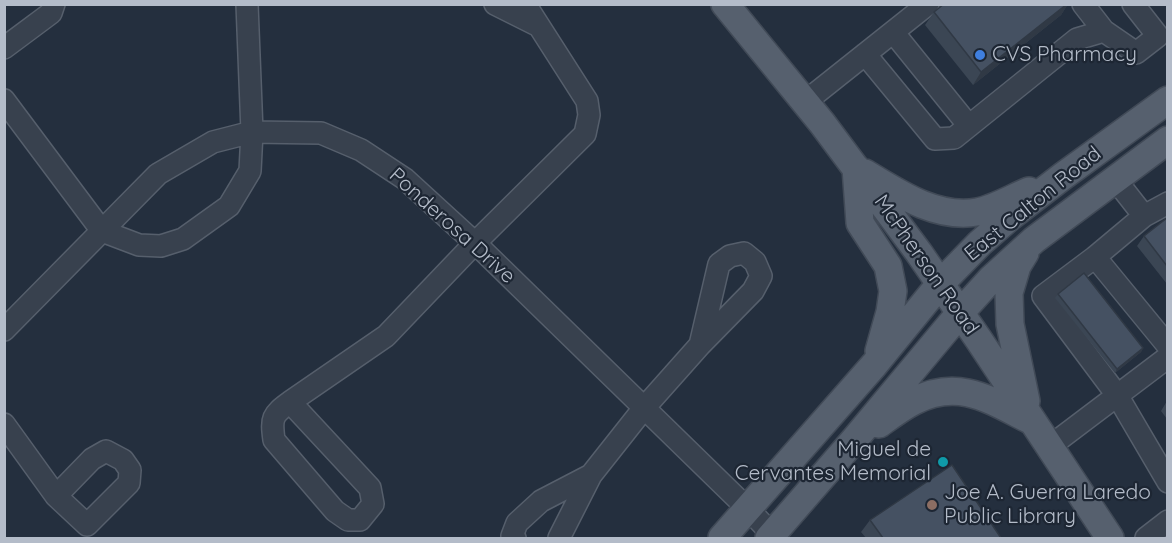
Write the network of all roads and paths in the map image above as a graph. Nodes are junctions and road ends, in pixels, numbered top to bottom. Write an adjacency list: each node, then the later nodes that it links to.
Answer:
1 (54, 4): 13 (street)
2 (247, 4): 19 (street)
3 (495, 4): 9 (street)
4 (525, 4): 9 (street)
5 (725, 4): 17 (main road, McPherson Road)
6 (928, 4): 10 (street)
7 (1083, 4): 11 (street)
8 (1135, 6): 12 (street)
9 (538, 25): 28 (street)
10 (893, 32): 14 (street); 18 (street)
11 (1104, 32): 12 (street); 18 (street)
12 (1163, 32)
13 (4, 48)
14 (865, 54): 17 (street); 18 (street)
15 (4, 100): 26 (street)
16 (1167, 100): 22 (main road, East Calton Road)
17 (805, 102): 21 (main road, McPherson Road)
18 (969, 126)
19 (252, 132): 26 (street, Ponderosa Drive); 26 (street); 28 (street, Ponderosa Drive)
20 (1167, 140): 23 (main road, East Calton Road)
21 (856, 168): 22 (main road); 31 (main road, McPherson Road); 42 (main road)
22 (1062, 176): 31 (main road, East Calton Road)
23 (1115, 179): 25 (street); 27 (main road, East Calton Road)
24 (1167, 203): 25 (street)
25 (1144, 216): 29 (street)
26 (102, 231): 37 (street, Ponderosa Drive)
27 (1034, 240): 34 (main road, East Calton Road); 46 (main road)
28 (475, 243): 44 (street); 45 (street, Ponderosa Drive)
29 (1095, 257): 30 (street); 43 (street)
30 (1112, 278): 32 (street); 33 (street)
31 (940, 284): 34 (main road, McPherson Road); 42 (main road, East Calton Road)
32 (1094, 293)
33 (1130, 300): 35 (street); 36 (street)
34 (960, 313): 46 (main road, McPherson Road); 48 (main road, East Calton Road)
35 (1112, 316)
36 (1148, 322): 38 (street); 40 (street)
37 (4, 330)
38 (1130, 338)
39 (700, 345): 45 (street)
40 (1167, 346)
41 (1167, 357): 43 (street)
42 (874, 365): 53 (main road, East Calton Road)
43 (1117, 395): 49 (street); 51 (street)
44 (290, 402): 44 (street)
45 (644, 408): 50 (street); 53 (street, Ponderosa Drive)
46 (1031, 420): 48 (main road); 49 (main road, McPherson Road)
47 (4, 424): 52 (street)
48 (855, 439): 55 (main road, East Calton Road)
49 (1049, 447): 59 (main road, McPherson Road)
50 (591, 475): 56 (street); 57 (street)
51 (1167, 482)
52 (56, 496)
53 (749, 510): 55 (street, Ponderosa Drive); 58 (main road, East Calton Road)
54 (1167, 521): 60 (street)
55 (771, 537)
56 (515, 538)
57 (559, 538)
58 (723, 538)
59 (1110, 538)
60 (1146, 538)

